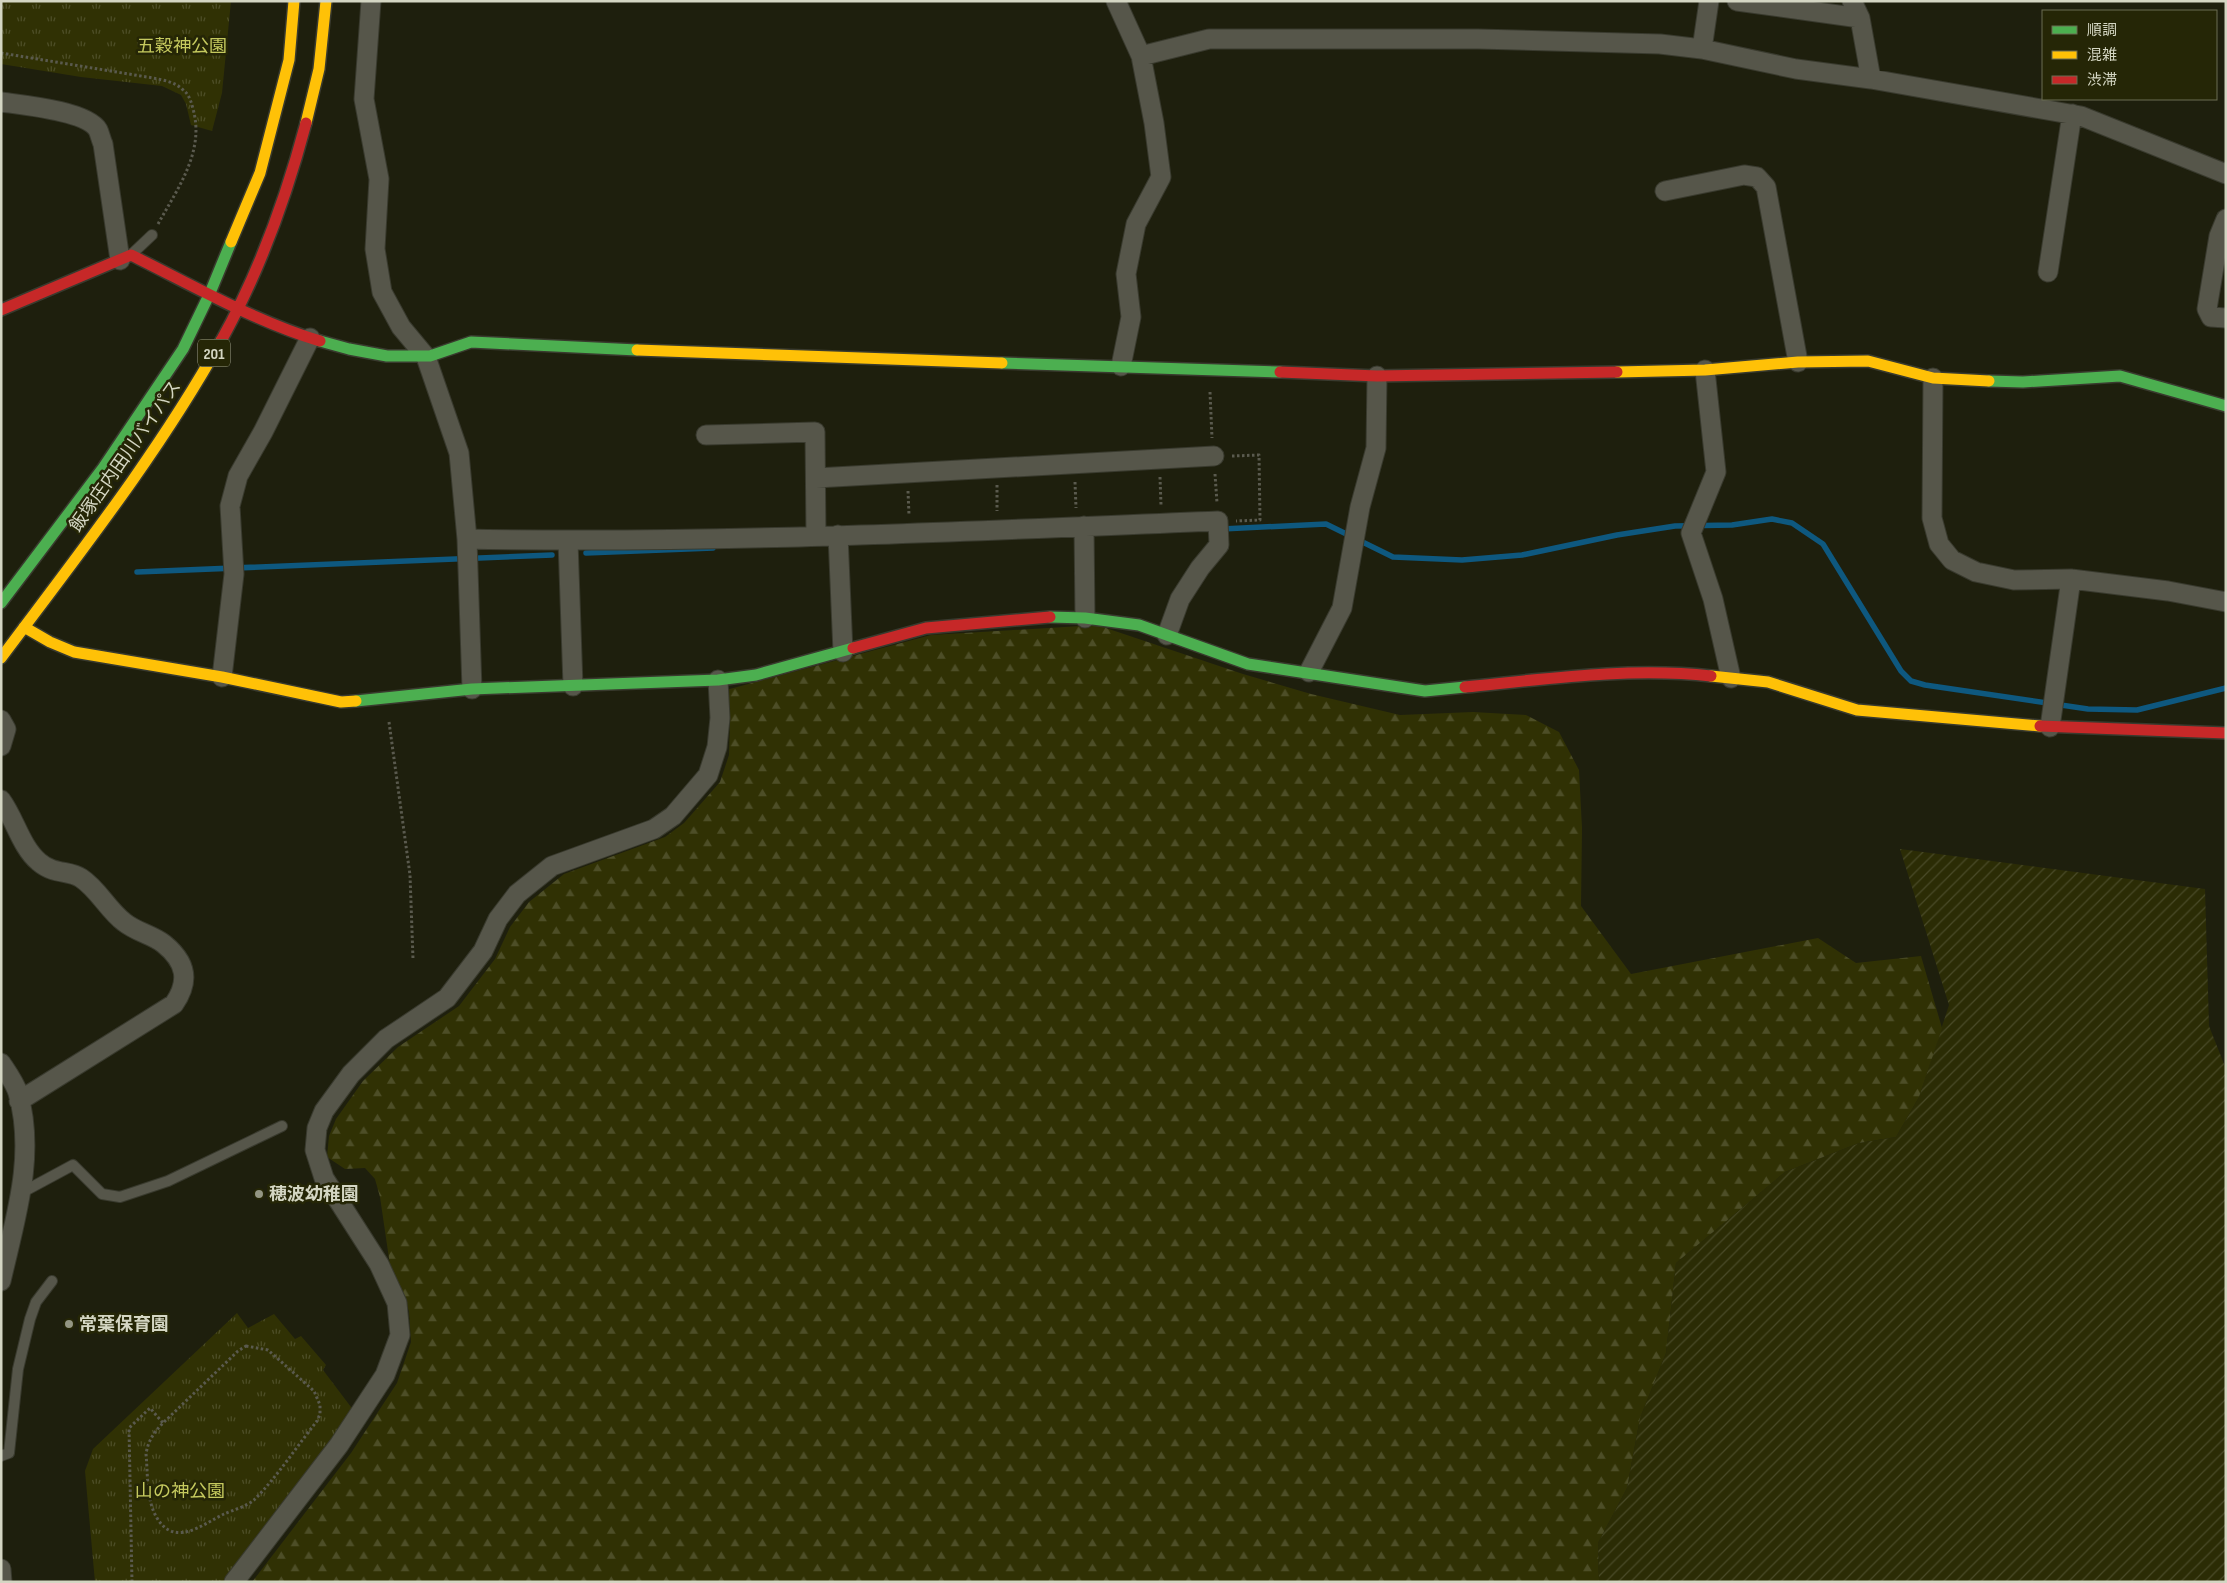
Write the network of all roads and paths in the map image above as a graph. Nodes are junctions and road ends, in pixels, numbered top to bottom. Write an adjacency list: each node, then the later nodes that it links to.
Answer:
1 (294, 1): 21 (main road, 飯塚庄内田川バイパス / 201)
2 (326, 1): 22 (main road, 飯塚庄内田川バイパス / 201)
3 (371, 1): 26 (street)
4 (1116, 1): 11 (street)
5 (1709, 1): 9 (street)
6 (1738, 1): 8 (street)
7 (1852, 1): 8 (street)
8 (1860, 18): 12 (street)
9 (1702, 49): 11 (street); 12 (street)
10 (1, 53): 18 (path)
11 (1142, 56): 28 (street)
12 (1871, 79): 14 (street)
13 (1, 102): 19 (street)
14 (2072, 114): 15 (street); 20 (street)
15 (2226, 174)
16 (1665, 191): 27 (street)
17 (2226, 219): 24 (street)
18 (152, 235): 19 (lane)
19 (125, 258): 21 (main road); 23 (main road)
20 (2048, 272)
21 (210, 293): 22 (main road); 52 (main road, 飯塚庄内田川バイパス / 201)
22 (237, 308): 25 (main road); 54 (main road, 飯塚庄内田川バイパス / 201)
23 (1, 310)
24 (2226, 318)
25 (310, 338): 26 (main road); 59 (street)
26 (426, 357): 28 (main road); 49 (street)
27 (1798, 362): 30 (main road); 32 (main road)
28 (1121, 366): 29 (main road)
29 (1210, 369): 31 (main road); 35 (path)
30 (1705, 370): 31 (main road); 60 (street)
31 (1377, 376): 58 (street)
32 (1933, 378): 33 (main road); 50 (street)
33 (2226, 406)
34 (706, 435): 40 (street)
35 (1214, 456): 36 (street); 43 (path); 43 (path)
36 (1159, 459): 37 (street); 41 (path)
37 (1074, 463): 38 (street); 44 (path)
38 (997, 468): 39 (street); 42 (path)
39 (907, 472): 40 (street); 45 (path)
40 (816, 478): 46 (street)
41 (1162, 523): 43 (street); 44 (street)
42 (998, 529): 44 (street); 45 (street)
43 (1219, 529): 55 (street)
44 (1082, 531): 53 (street)
45 (910, 533): 48 (street)
46 (816, 536): 47 (street); 48 (street)
47 (568, 541): 49 (street); 62 (street)
48 (838, 541): 56 (street)
49 (467, 551): 63 (street)
50 (2071, 579): 51 (street); 65 (street)
51 (2226, 602)
52 (1, 603)
53 (1085, 618): 55 (main road); 56 (main road)
54 (24, 627): 57 (main road, 飯塚庄内田川バイパス / 201); 59 (main road)
55 (1167, 636): 58 (main road)
56 (843, 652): 61 (main road)
57 (1, 658)
58 (1309, 672): 60 (main road)
59 (222, 677): 64 (main road)
60 (1731, 678): 65 (main road)
61 (718, 680): 62 (main road); 82 (street)
62 (573, 686): 63 (main road)
63 (472, 689): 64 (main road)
64 (386, 699): 70 (path)
65 (2051, 719): 67 (main road)
66 (1, 720): 68 (street)
67 (2226, 733)
68 (1, 746)
69 (1, 800): 72 (street)
70 (413, 959)
71 (1, 1063): 72 (street)
72 (19, 1100): 74 (street)
73 (282, 1126): 74 (lane)
74 (21, 1193): 75 (street)
75 (1, 1281)
76 (52, 1281): 78 (lane)
77 (163, 1423): 77 (path); 81 (path)
78 (1, 1456)
79 (1, 1569): 80 (street)
80 (2, 1582)
81 (132, 1582)
82 (234, 1582)

